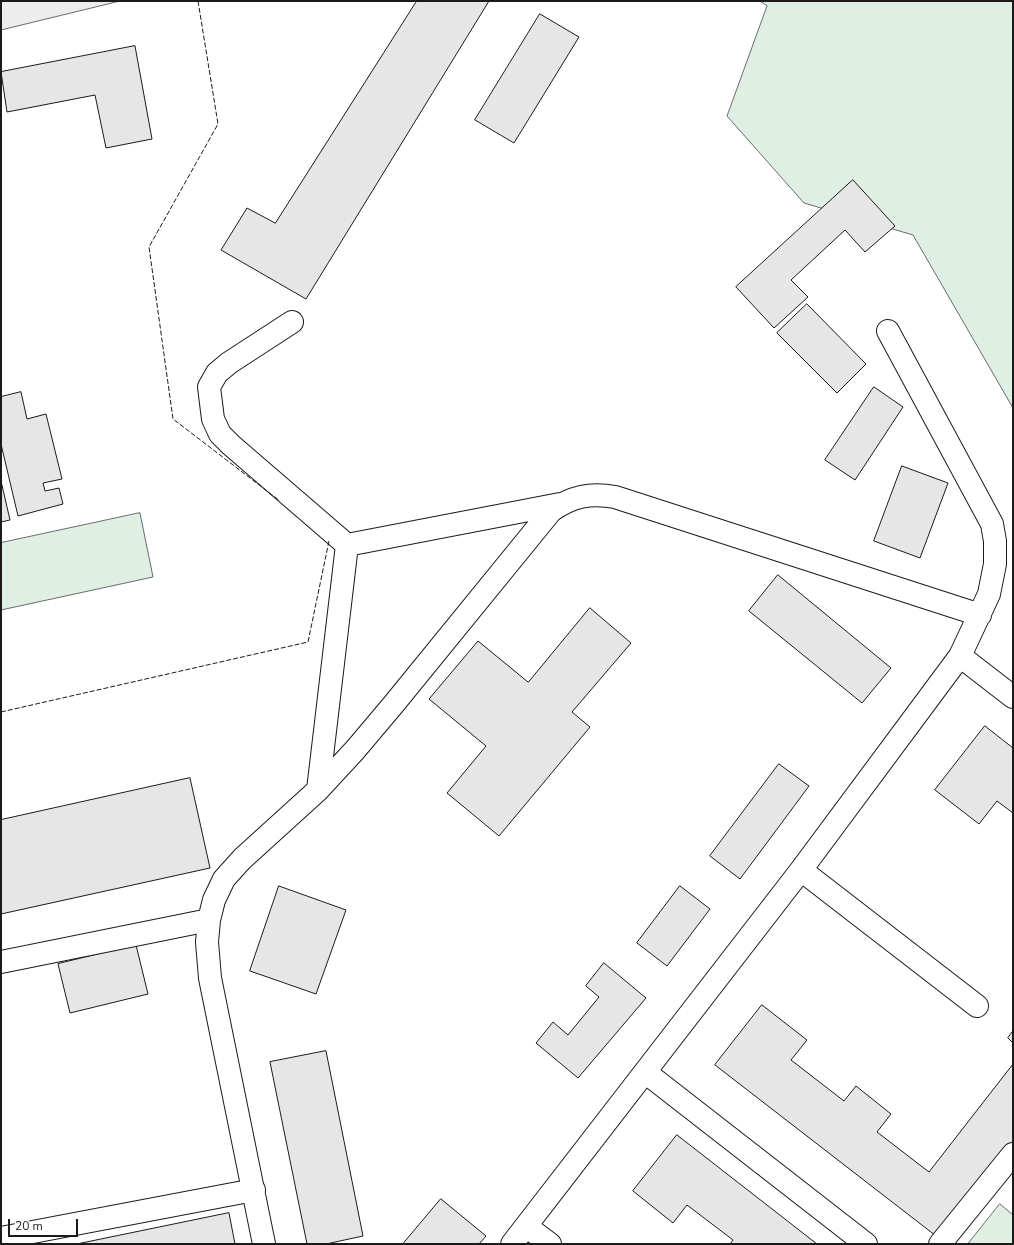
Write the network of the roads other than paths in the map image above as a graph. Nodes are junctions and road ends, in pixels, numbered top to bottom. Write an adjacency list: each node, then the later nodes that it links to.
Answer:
1 (292, 322): 4 (lane)
2 (888, 331): 5 (lane)
3 (562, 504): 4 (lane); 5 (lane); 8 (lane)
4 (347, 545): 8 (lane)
5 (980, 614): 6 (lane)
6 (960, 656): 7 (lane); 9 (lane)
7 (1013, 697)
8 (318, 790): 10 (lane)
9 (801, 870): 12 (lane); 13 (lane)
10 (209, 920): 11 (lane); 15 (lane)
11 (1, 962)
12 (977, 1006)
13 (644, 1072): 16 (lane); 21 (lane)
14 (1013, 1154): 22 (lane)
15 (254, 1190): 17 (lane); 18 (lane)
16 (526, 1226): 19 (lane); 20 (lane)
17 (1, 1238)
18 (264, 1244)
19 (512, 1244)
20 (550, 1244)
21 (866, 1244)
22 (940, 1244)

